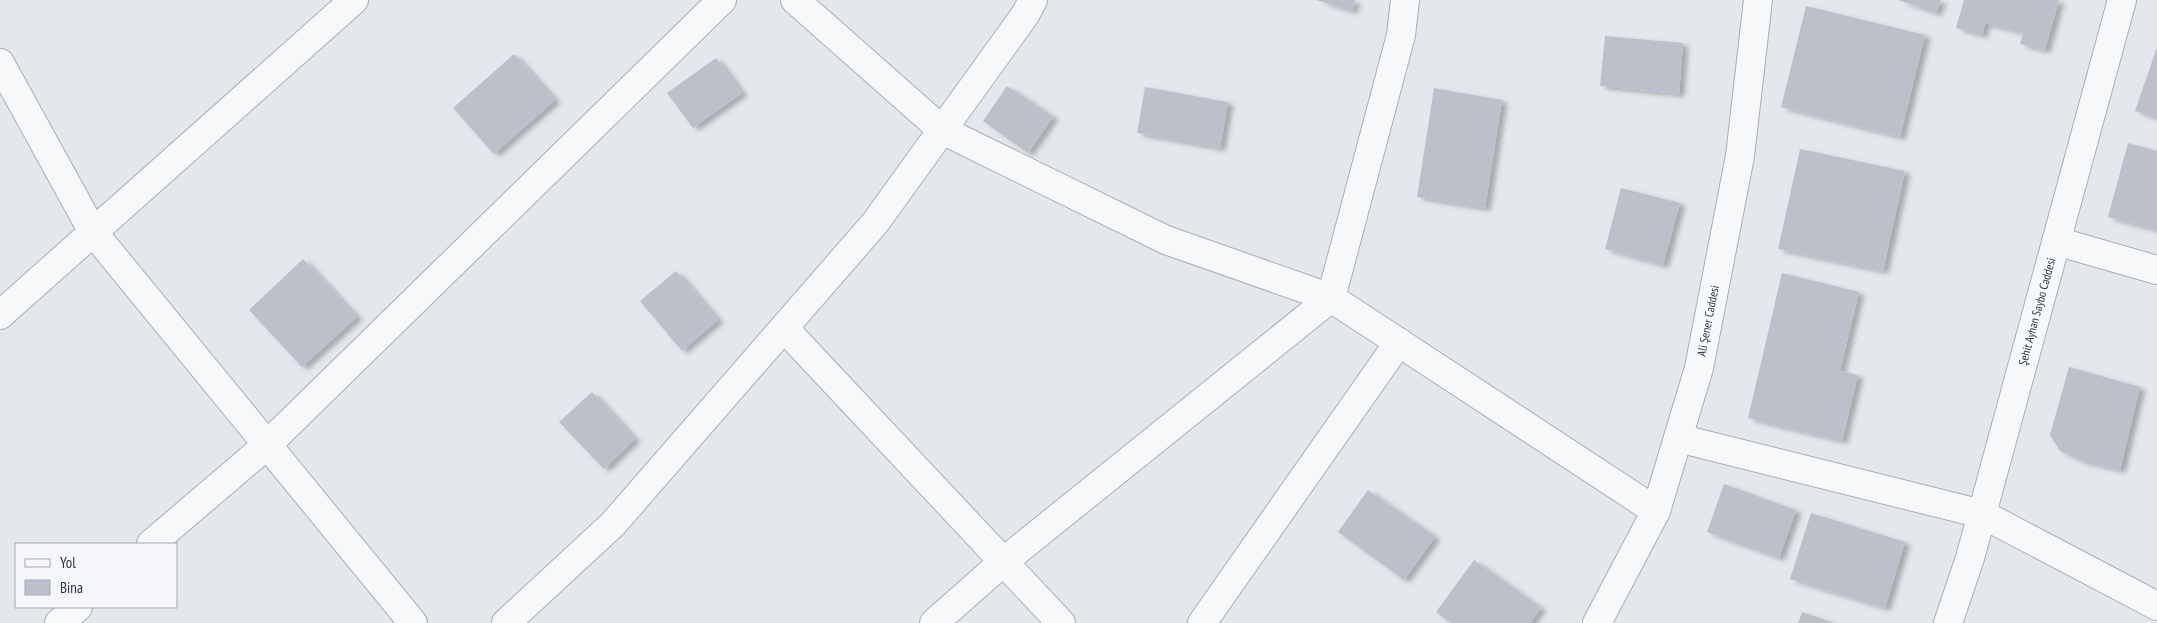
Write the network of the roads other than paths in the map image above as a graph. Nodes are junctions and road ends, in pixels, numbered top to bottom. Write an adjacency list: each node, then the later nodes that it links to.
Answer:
1 (354, 0): 10 (street)
2 (722, 0): 18 (street)
3 (795, 0): 9 (street)
4 (1033, 0): 9 (street)
5 (1405, 0): 13 (street)
6 (1758, 0): 17 (street, Ali Şener Caddesi)
7 (2122, 0): 11 (street, Şehit Ayhan Saybo Caddesi)
8 (0, 63): 10 (street)
9 (942, 130): 13 (street); 15 (street)
10 (93, 232): 14 (street); 18 (street)
11 (2056, 241): 12 (street); 20 (street, Şehit Ayhan Saybo Caddesi)
12 (2157, 270)
13 (1331, 298): 16 (street); 22 (street)
14 (0, 315)
15 (784, 328): 22 (street); 27 (street)
16 (1399, 342): 19 (street); 30 (street)
17 (1678, 438): 19 (street, Ali Şener Caddesi); 20 (street)
18 (267, 445): 21 (street); 26 (street)
19 (1656, 511): 31 (street, Ali Şener Caddesi)
20 (1982, 514): 23 (street); 32 (street, Şehit Ayhan Saybo Caddesi)
21 (152, 543)
22 (1003, 562): 28 (street); 29 (street)
23 (2157, 606)
24 (77, 608): 25 (street)
25 (59, 623)
26 (413, 623)
27 (506, 623)
28 (934, 623)
29 (1061, 623)
30 (1202, 623)
31 (1597, 623)
32 (1948, 623)

